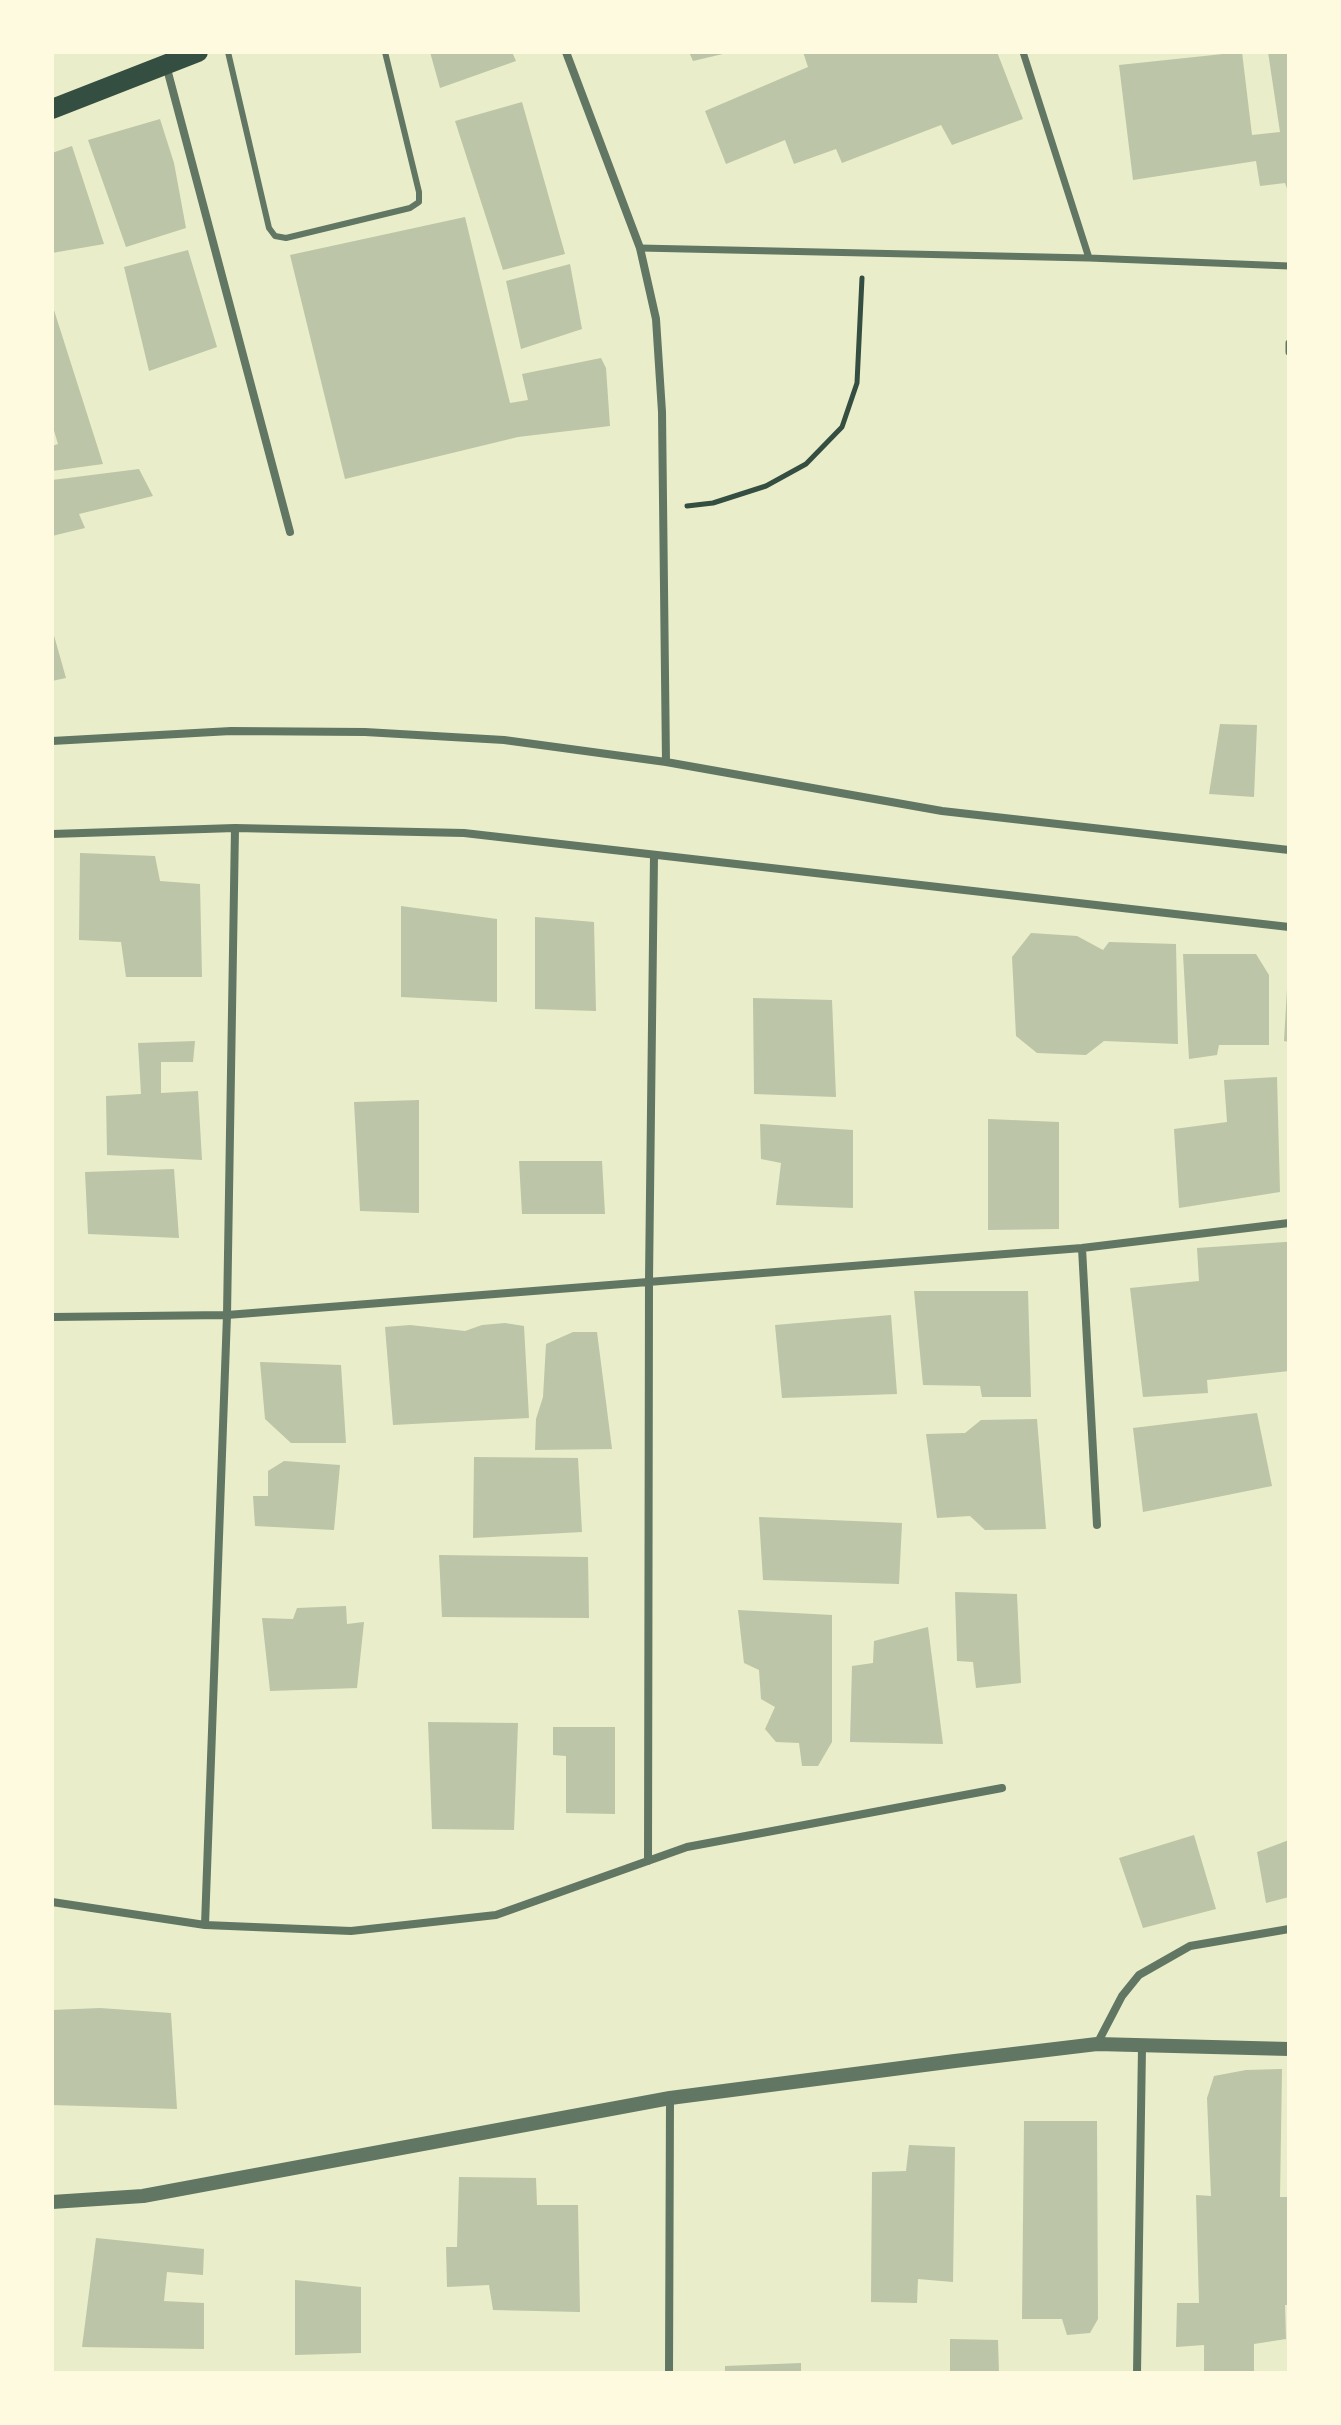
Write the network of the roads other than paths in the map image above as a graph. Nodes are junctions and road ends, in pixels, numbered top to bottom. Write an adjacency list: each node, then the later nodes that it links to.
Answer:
1 (198, 52): 6 (main road)
2 (228, 52): 3 (lane)
3 (385, 52)
4 (566, 52): 8 (street)
5 (1023, 52): 9 (street)
6 (166, 64): 7 (main road); 13 (street)
7 (52, 109)
8 (640, 248): 9 (street); 15 (street)
9 (1089, 258): 10 (street)
10 (1289, 266)
11 (1289, 343): 12 (street)
12 (1289, 352)
13 (290, 532)
14 (52, 741): 15 (street)
15 (666, 762): 18 (street)
16 (235, 828): 17 (street); 19 (street); 24 (street)
17 (52, 834)
18 (1289, 850)
19 (654, 855): 20 (street); 23 (street)
20 (1289, 927)
21 (1289, 1223): 22 (street)
22 (1082, 1248): 23 (street); 26 (street)
23 (649, 1280): 24 (street); 28 (street)
24 (227, 1315): 25 (street); 30 (street)
25 (52, 1317)
26 (1097, 1525)
27 (1002, 1788): 28 (street)
28 (648, 1861): 30 (street)
29 (52, 1902): 30 (street)
30 (205, 1925)
31 (1289, 1929): 32 (street)
32 (1097, 2044): 33 (street); 35 (street)
33 (1142, 2047): 34 (street); 38 (street)
34 (1289, 2049)
35 (670, 2098): 36 (street); 37 (street)
36 (52, 2202)
37 (669, 2373)
38 (1137, 2373)

